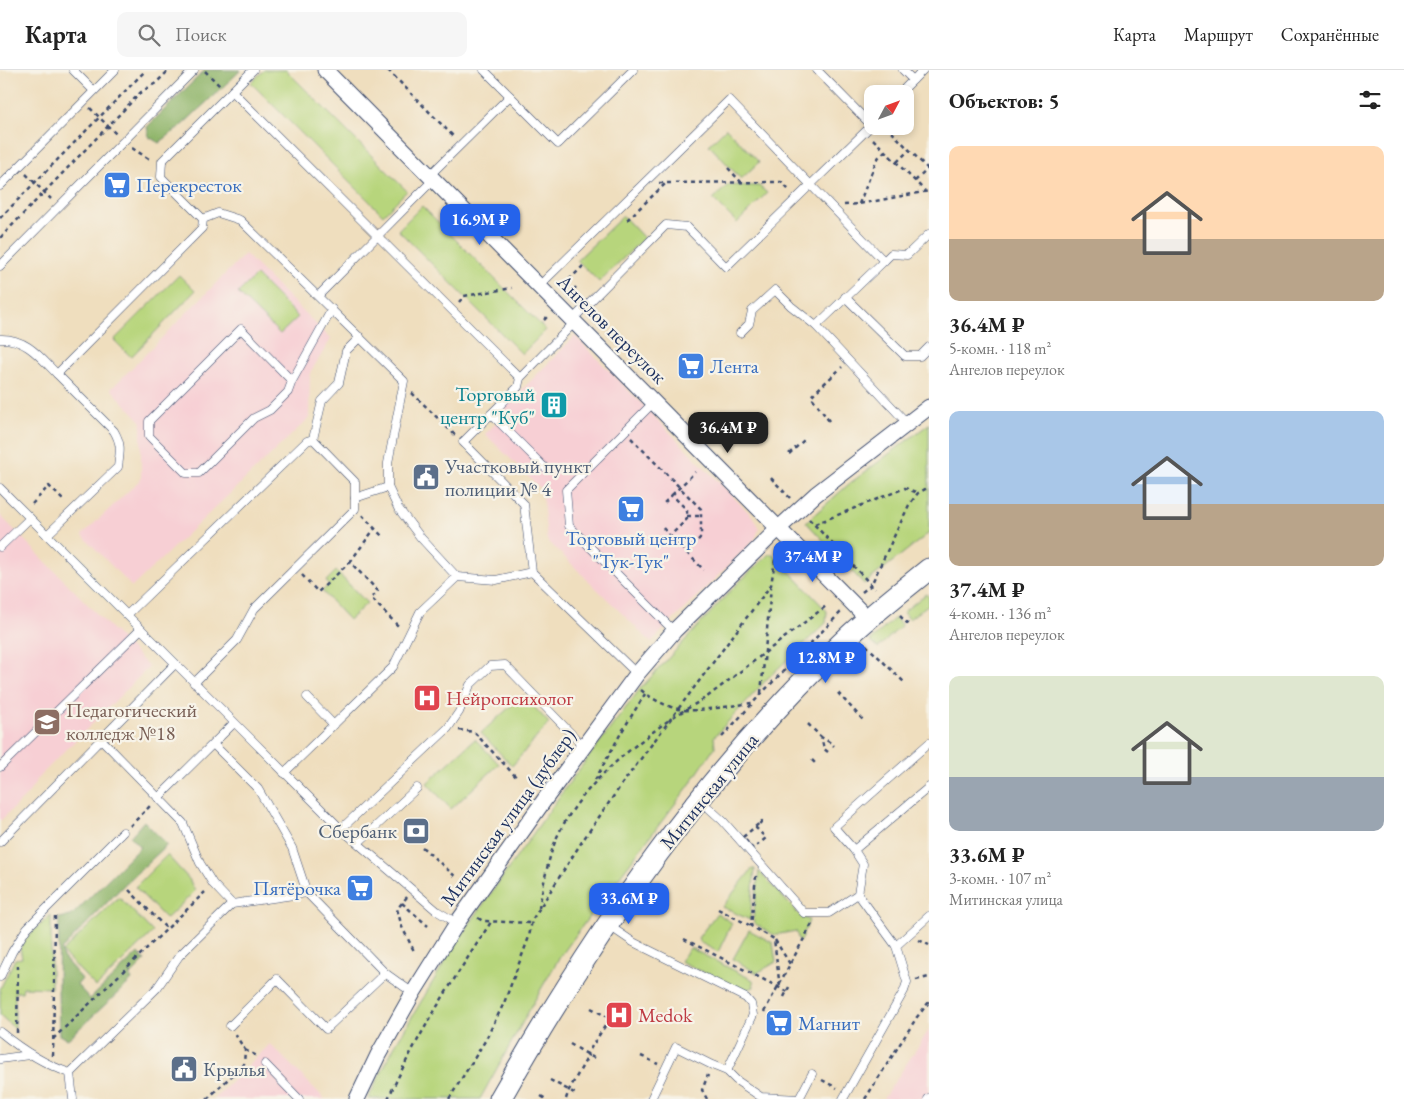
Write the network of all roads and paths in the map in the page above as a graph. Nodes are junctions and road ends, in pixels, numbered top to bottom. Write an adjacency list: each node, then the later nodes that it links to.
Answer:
1 (73, 70): 17 (lane)
2 (115, 70): 17 (lane)
3 (146, 70): 35 (path)
4 (168, 70): 40 (path)
5 (194, 70): 44 (lane)
6 (204, 70): 18 (path)
7 (253, 70): 18 (lane)
8 (325, 70): 31 (street, Ангелов переулок)
9 (388, 70): 24 (path)
10 (484, 70): 19 (lane)
11 (633, 70): 19 (lane)
12 (817, 70): 20 (lane)
13 (903, 70): 15 (lane)
14 (923, 70): 15 (lane)
15 (913, 80): 16 (lane)
16 (908, 85)
17 (94, 91): 28 (lane)
18 (230, 92): 46 (lane); 49 (lane)
19 (510, 96): 24 (lane)
20 (864, 121)
21 (864, 133): 37 (lane)
22 (875, 135): 26 (path)
23 (895, 135): 25 (path)
24 (461, 144): 31 (lane)
25 (909, 150): 27 (path); 30 (path)
26 (885, 151): 27 (path); 42 (path)
27 (897, 162): 32 (path)
28 (19, 167): 35 (path); 38 (lane)
29 (728, 168): 34 (path)
30 (928, 169): 32 (path)
31 (432, 177): 49 (lane); 55 (street, Ангелов переулок)
32 (915, 181): 39 (path)
33 (666, 182): 34 (path); 36 (path); 47 (path)
34 (741, 182): 41 (path)
35 (34, 183): 40 (path); 45 (path)
36 (645, 183): 37 (lane); 55 (lane)
37 (811, 184): 41 (lane); 43 (lane)
38 (0, 186)
39 (927, 191): 42 (path)
40 (44, 192): 44 (path); 50 (path)
41 (797, 199): 63 (lane)
42 (859, 204): 43 (path)
43 (831, 206): 51 (lane)
44 (59, 207): 52 (lane)
45 (0, 218)
46 (203, 219): 58 (lane); 70 (lane)
47 (627, 220)
48 (929, 234): 51 (lane)
49 (378, 236): 58 (lane); 62 (lane)
50 (0, 238)
51 (884, 261): 60 (lane)
52 (0, 266)
53 (583, 266): 54 (path)
54 (569, 280)
55 (540, 285): 63 (street, Ангелов переулок)
56 (576, 287): 59 (path)
57 (512, 288): 62 (path)
58 (318, 296): 61 (lane)
59 (567, 296)
60 (845, 298): 64 (lane); 68 (lane)
61 (332, 309): 66 (lane); 72 (lane)
62 (451, 310): 71 (lane)
63 (574, 320): 71 (lane); 74 (street, Ангелов переулок)
64 (816, 326): 65 (lane); 69 (lane)
65 (740, 333)
66 (360, 337): 73 (lane); 80 (lane)
67 (0, 339): 70 (lane)
68 (929, 347)
69 (848, 360): 77 (path); 78 (lane)
70 (57, 374): 96 (lane)
71 (520, 378): 76 (lane)
72 (292, 380): 72 (lane)
73 (403, 384): 82 (path); 87 (lane)
74 (655, 401): 79 (lane); 105 (street, Ангелов переулок)
75 (929, 407): 78 (street, Митинская улица (дублер))
76 (491, 414): 82 (lane); 84 (lane)
77 (829, 421)
78 (907, 423): 105 (street, Митинская улица (дублер))
79 (624, 432): 90 (path); 128 (lane)
80 (313, 439): 93 (lane); 124 (lane)
81 (804, 440): 83 (path)
82 (462, 442): 116 (lane)
83 (789, 454)
84 (544, 467)
85 (694, 472): 90 (path)
86 (771, 478): 94 (path)
87 (388, 487): 93 (lane); 117 (lane)
88 (929, 487): 91 (path)
89 (0, 488): 98 (lane)
90 (680, 488): 92 (path); 100 (path)
91 (918, 493): 102 (path); 119 (path)
92 (672, 495): 95 (path); 99 (path)
93 (355, 498): 97 (lane)
94 (793, 502)
95 (664, 503)
96 (73, 510): 98 (path); 106 (lane)
97 (355, 510): 103 (path); 113 (lane)
98 (27, 515): 106 (lane); 109 (lane)
99 (687, 516): 100 (path); 107 (path)
100 (701, 516): 110 (path)
101 (808, 517): 102 (path)
102 (814, 524): 119 (path)
103 (375, 528): 108 (path); 112 (path)
104 (663, 528): 107 (path)
105 (779, 528): 121 (street, Ангелов переулок); 128 (street, Митинская улица (дублер))
106 (46, 535): 124 (lane)
107 (670, 536): 110 (path)
108 (383, 538)
109 (0, 547)
110 (686, 552): 115 (path)
111 (776, 554): 118 (path)
112 (350, 562): 113 (path); 129 (path)
113 (295, 568): 134 (lane)
114 (929, 569): 125 (main road, Митинская улица)
115 (704, 570)
116 (532, 572): 117 (lane); 133 (lane)
117 (457, 577): 129 (lane)
118 (771, 585): 131 (path); 142 (path)
119 (871, 585): 120 (path); 121 (path)
120 (875, 589)
121 (852, 601): 125 (street, Ангелов переулок); 139 (path)
122 (826, 606): 131 (path)
123 (899, 614): 126 (path)
124 (127, 615): 127 (lane)
125 (868, 619): 167 (main road, Митинская улица)
126 (909, 625)
127 (141, 629): 132 (lane); 160 (lane)
128 (674, 631): 133 (street, Митинская улица (дублер))
129 (408, 637): 148 (lane)
130 (866, 645): 135 (path)
131 (764, 655): 139 (path); 143 (path)
132 (175, 664): 134 (lane); 152 (lane)
133 (637, 674): 156 (street, Митинская улица (дублер))
134 (194, 683): 146 (lane)
135 (905, 683)
136 (640, 689): 138 (path)
137 (838, 693): 145 (path)
138 (645, 694): 142 (path); 163 (path)
139 (761, 694): 141 (path)
140 (307, 697): 148 (lane)
141 (753, 702): 143 (path); 150 (path)
142 (679, 709): 143 (path); 144 (path)
143 (685, 710): 144 (path)
144 (672, 717): 163 (path); 187 (path)
145 (863, 720)
146 (234, 723): 154 (lane); 161 (lane)
147 (808, 724): 151 (path)
148 (334, 725): 161 (lane)
149 (448, 728): 156 (lane); 162 (path); 169 (lane)
150 (722, 737)
151 (821, 738): 155 (path); 157 (path)
152 (101, 739): 166 (lane); 171 (lane)
153 (929, 743): 174 (lane)
154 (213, 744): 166 (lane); 180 (lane)
155 (834, 746)
156 (584, 747): 193 (street, Митинская улица (дублер))
157 (828, 752)
158 (812, 760): 159 (path)
159 (815, 763)
160 (0, 767)
161 (284, 773): 169 (lane)
162 (518, 779)
163 (593, 783): 187 (path)
164 (929, 787): 174 (lane)
165 (417, 788): 172 (lane)
166 (158, 798): 170 (path); 177 (lane)
167 (700, 800): 181 (lane); 195 (main road, Митинская улица)
168 (762, 821): 168 (path)
169 (341, 828): 172 (lane)
170 (123, 832): 183 (lane)
171 (0, 842)
172 (358, 843): 179 (lane)
173 (422, 847): 176 (path)
174 (854, 850): 181 (lane)
175 (757, 869): 197 (path)
176 (456, 878)
177 (213, 884): 185 (lane); 198 (path)
178 (129, 890): 198 (path)
179 (413, 890): 184 (path); 193 (lane)
180 (307, 893): 185 (lane); 205 (lane)
181 (858, 894): 201 (lane)
182 (446, 896): 186 (path)
183 (55, 900): 203 (lane); 220 (path)
184 (402, 903): 196 (path); 202 (path)
185 (232, 904): 233 (lane)
186 (457, 904)
187 (538, 909): 194 (path)
188 (718, 909): 197 (path)
189 (475, 916): 192 (path)
190 (929, 916): 201 (lane)
191 (814, 921): 204 (path)
192 (491, 922): 194 (path); 245 (path)
193 (457, 923): 211 (street, Митинская улица (дублер))
194 (531, 923): 246 (path)
195 (607, 924): 232 (lane); 247 (main road, Митинская улица)
196 (428, 926)
197 (751, 926): 200 (path)
198 (167, 929): 220 (path)
199 (684, 939): 209 (path)
200 (774, 939): 204 (path); 207 (path)
201 (896, 946): 239 (lane)
202 (414, 951)
203 (12, 952): 206 (lane); 222 (path)
204 (790, 964): 207 (path)
205 (385, 973): 211 (lane); 218 (lane)
206 (0, 977)
207 (780, 983): 209 (path)
208 (789, 987): 210 (path)
209 (779, 988): 210 (path); 216 (path)
210 (787, 992): 212 (path)
211 (413, 993): 244 (street, Митинская улица (дублер))
212 (784, 997)
213 (929, 1002): 252 (path)
214 (592, 1008): 217 (path)
215 (616, 1014): 217 (path)
216 (762, 1015)
217 (612, 1019): 223 (path)
218 (230, 1026): 242 (path)
219 (0, 1032): 222 (lane)
220 (53, 1038): 231 (path)
221 (570, 1044): 223 (path)
222 (18, 1046): 224 (lane)
223 (587, 1054): 226 (path); 236 (path)
224 (29, 1055): 227 (lane); 231 (lane)
225 (641, 1056): 228 (path)
226 (594, 1058)
227 (0, 1059)
228 (653, 1062)
229 (265, 1064): 243 (lane)
230 (712, 1065): 232 (lane); 250 (lane); 251 (path)
231 (53, 1067): 233 (lane)
232 (727, 1071): 240 (lane)
233 (70, 1072): 241 (lane)
234 (812, 1074): 239 (path); 240 (lane)
235 (550, 1080): 236 (path)
236 (569, 1090): 237 (path); 249 (path)
237 (576, 1094)
238 (540, 1096): 248 (path)
239 (845, 1096)
240 (761, 1098)
241 (73, 1099)
242 (207, 1099)
243 (299, 1099)
244 (357, 1099)
245 (388, 1099)
246 (448, 1099)
247 (500, 1099)
248 (546, 1099)
249 (566, 1099)
250 (650, 1099)
251 (706, 1099)
252 (865, 1099)

